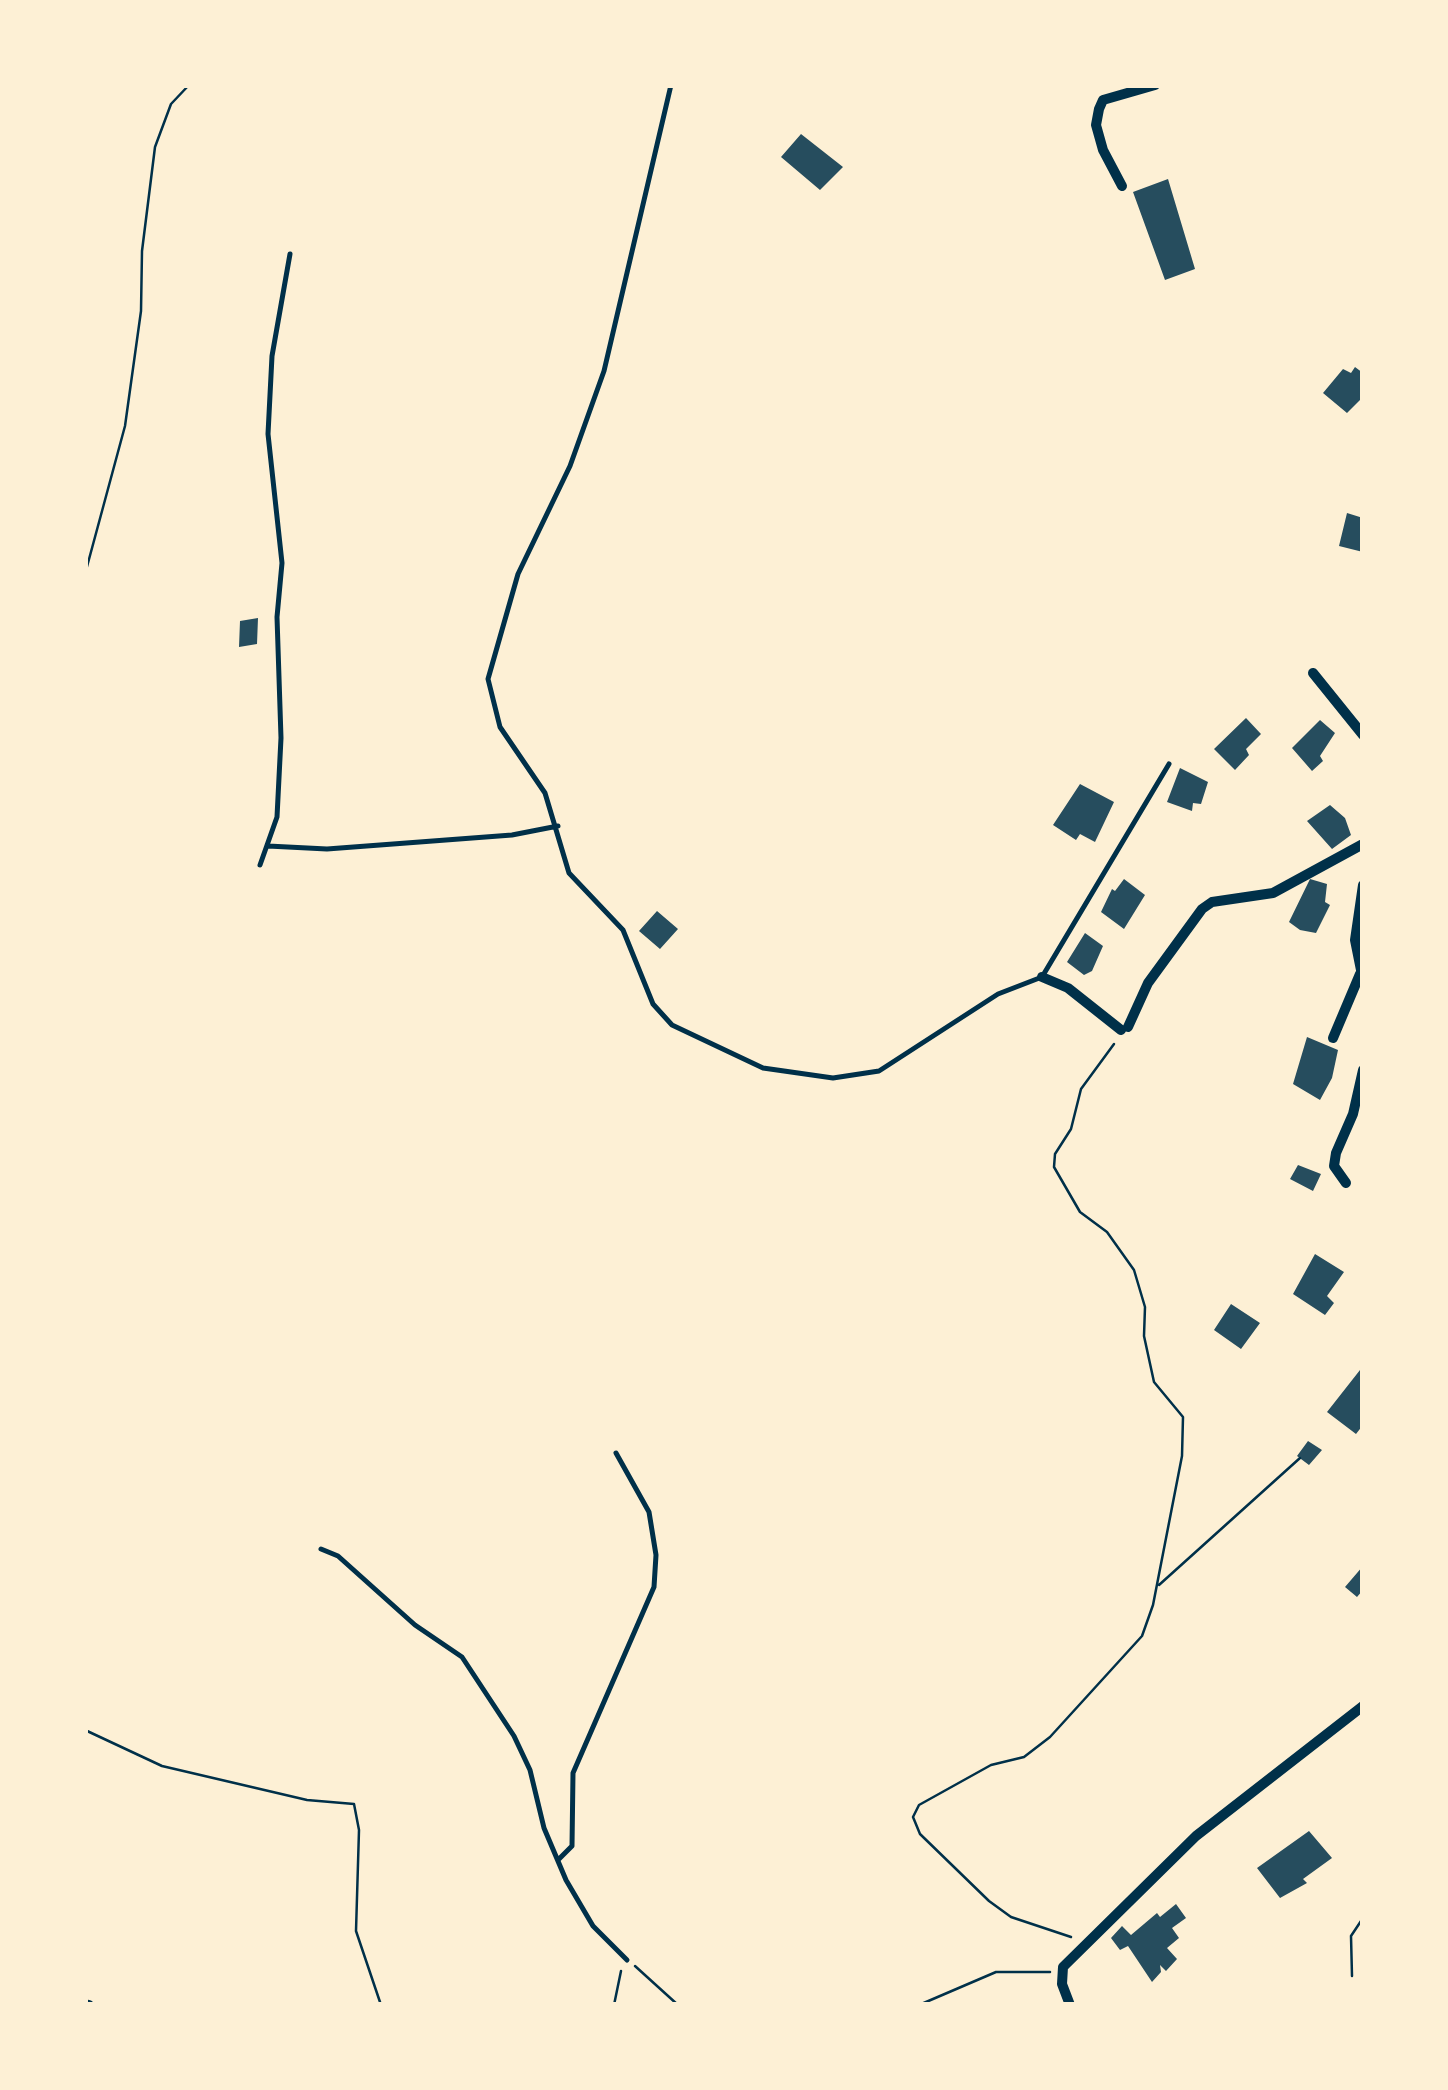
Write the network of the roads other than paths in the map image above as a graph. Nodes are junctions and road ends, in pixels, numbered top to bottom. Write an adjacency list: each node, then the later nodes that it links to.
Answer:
1 (671, 85): 8 (lane)
2 (1155, 85): 3 (street)
3 (1122, 186)
4 (290, 254): 10 (lane)
5 (1313, 673): 6 (street)
6 (1363, 735)
7 (1169, 764): 13 (lane)
8 (558, 826): 10 (lane); 13 (lane)
9 (1363, 844): 13 (street)
10 (268, 846): 11 (lane)
11 (260, 866)
12 (1363, 886): 14 (street)
13 (1042, 976)
14 (1361, 977): 15 (street)
15 (1333, 1038)
16 (1363, 1070): 17 (street)
17 (1346, 1183)
18 (616, 1453): 21 (lane)
19 (321, 1548): 21 (lane)
20 (1363, 1706): 23 (street)
21 (558, 1860): 22 (lane)
22 (627, 1960)
23 (1070, 2005)

